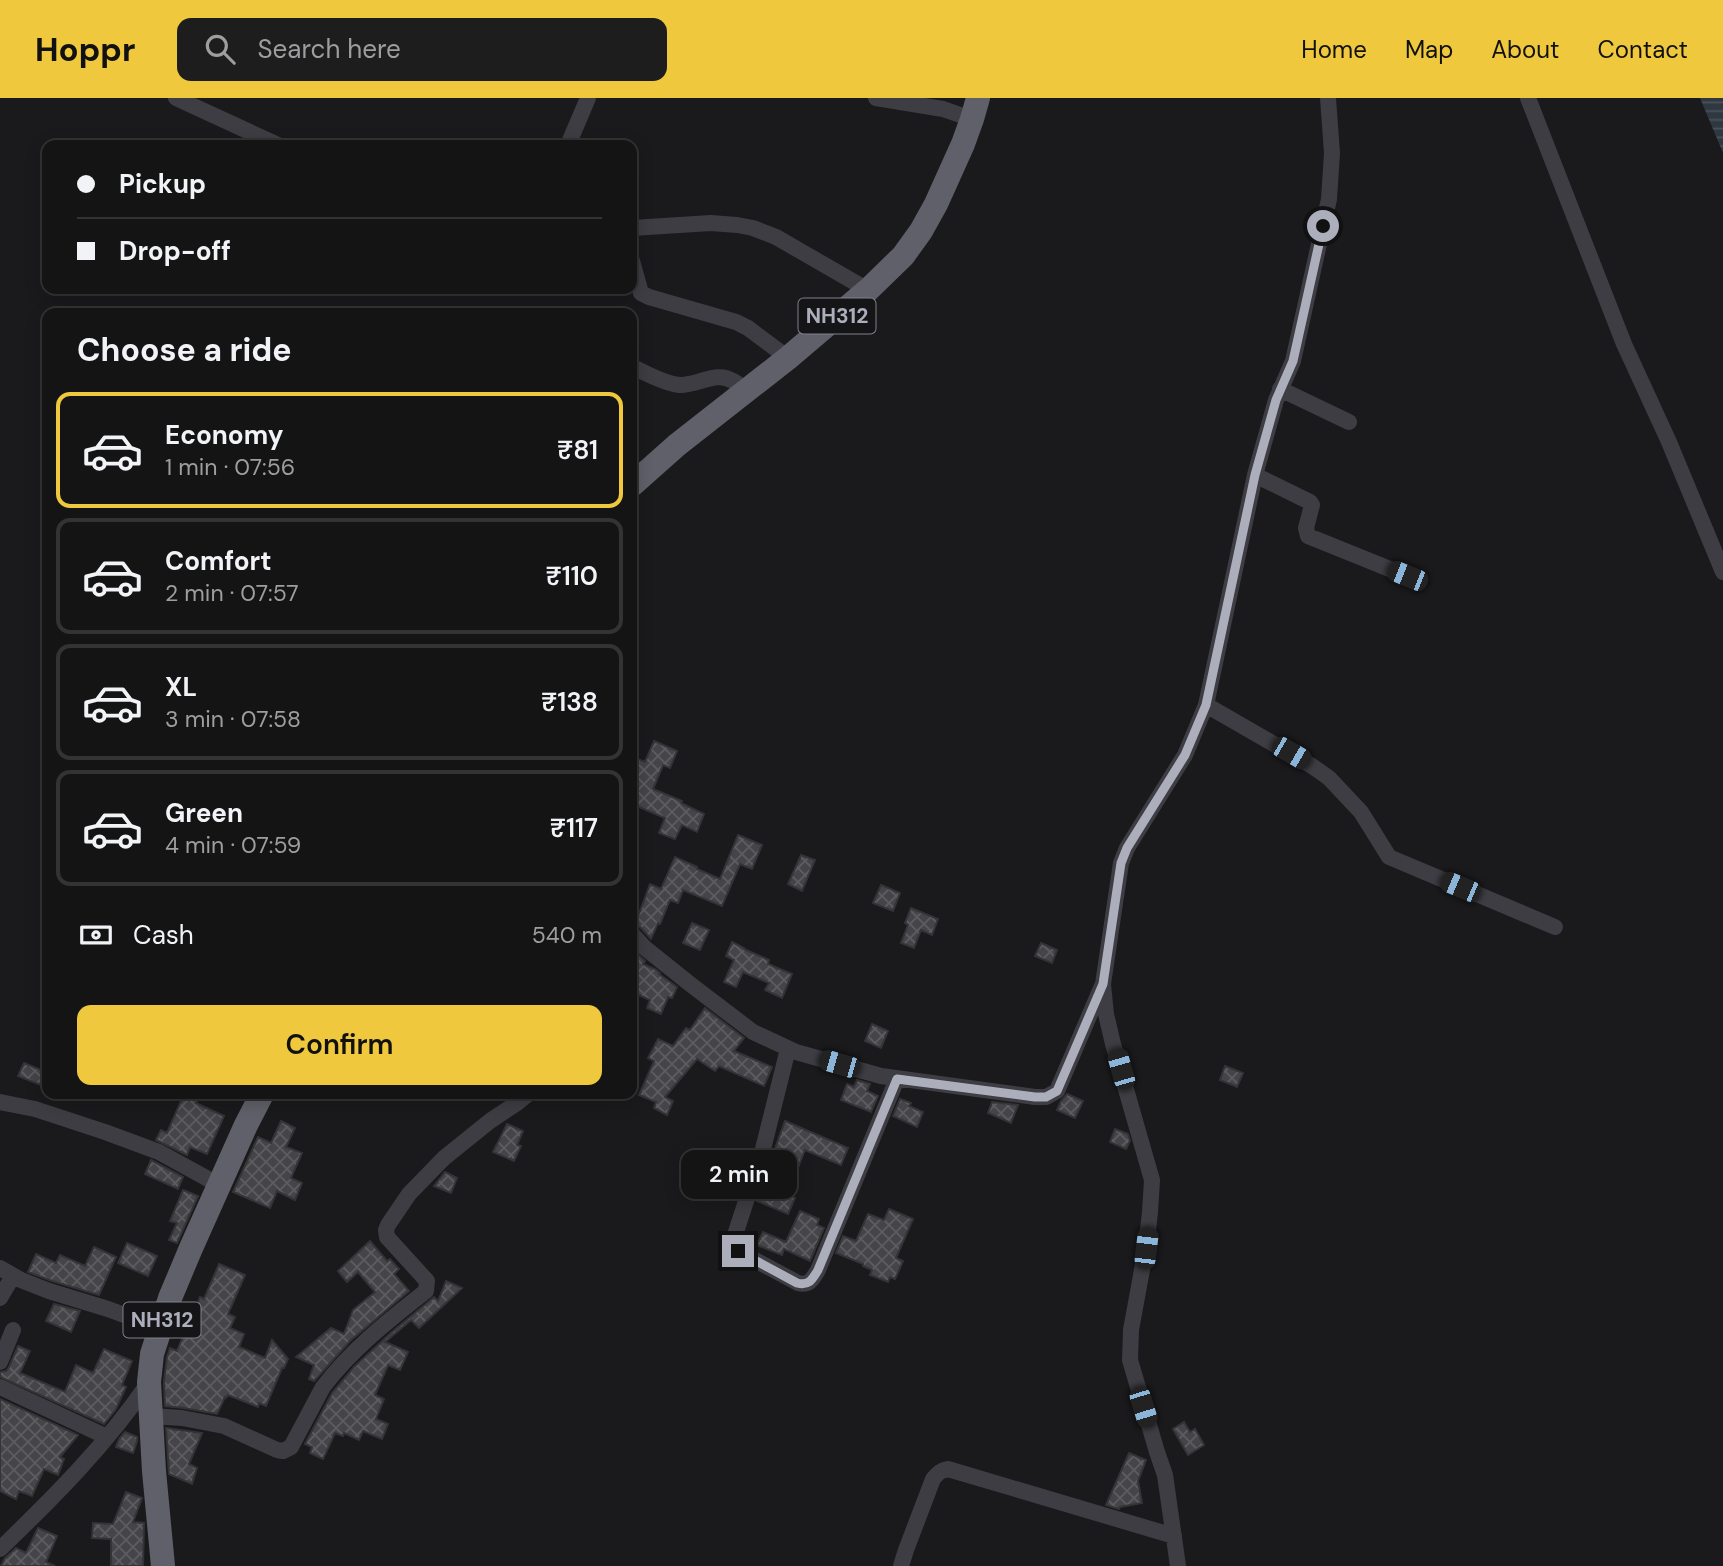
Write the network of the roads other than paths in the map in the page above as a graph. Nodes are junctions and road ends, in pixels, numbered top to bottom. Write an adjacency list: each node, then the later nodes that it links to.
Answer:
1 (176, 98): 7 (street)
2 (588, 98): 8 (street)
3 (876, 98): 6 (street)
4 (1328, 98): 14 (street)
5 (1528, 98): 19 (street)
6 (975, 108): 11 (highway, NH312)
7 (267, 140)
8 (570, 140)
9 (637, 228): 11 (street)
10 (637, 279): 12 (street)
11 (867, 290): 12 (highway, NH312)
12 (788, 358): 15 (highway, NH312)
13 (637, 369): 15 (street)
14 (1280, 389): 16 (street); 17 (street)
15 (747, 391): 18 (highway, NH312)
16 (1349, 422)
17 (1255, 475): 20 (street); 21 (street)
18 (637, 481)
19 (1723, 572)
20 (1407, 576)
21 (1206, 705): 22 (street); 24 (street)
22 (1555, 927)
23 (637, 940): 25 (street)
24 (1103, 984): 26 (street); 40 (street)
25 (788, 1049): 26 (street); 26 (street)
26 (897, 1079)
27 (259, 1099): 30 (highway, NH312)
28 (522, 1099): 38 (street)
29 (0, 1102): 30 (street)
30 (219, 1185): 33 (highway, NH312)
31 (6, 1272): 32 (street); 33 (street)
32 (0, 1298)
33 (159, 1328): 36 (highway, NH312)
34 (13, 1330): 35 (street)
35 (0, 1362)
36 (149, 1382): 38 (highway, NH312); 39 (street)
37 (0, 1387): 39 (street)
38 (151, 1416): 42 (highway, NH312)
39 (107, 1437): 41 (street)
40 (1174, 1536): 43 (street); 44 (street)
41 (0, 1549)
42 (163, 1566)
43 (901, 1566)
44 (1178, 1566)

